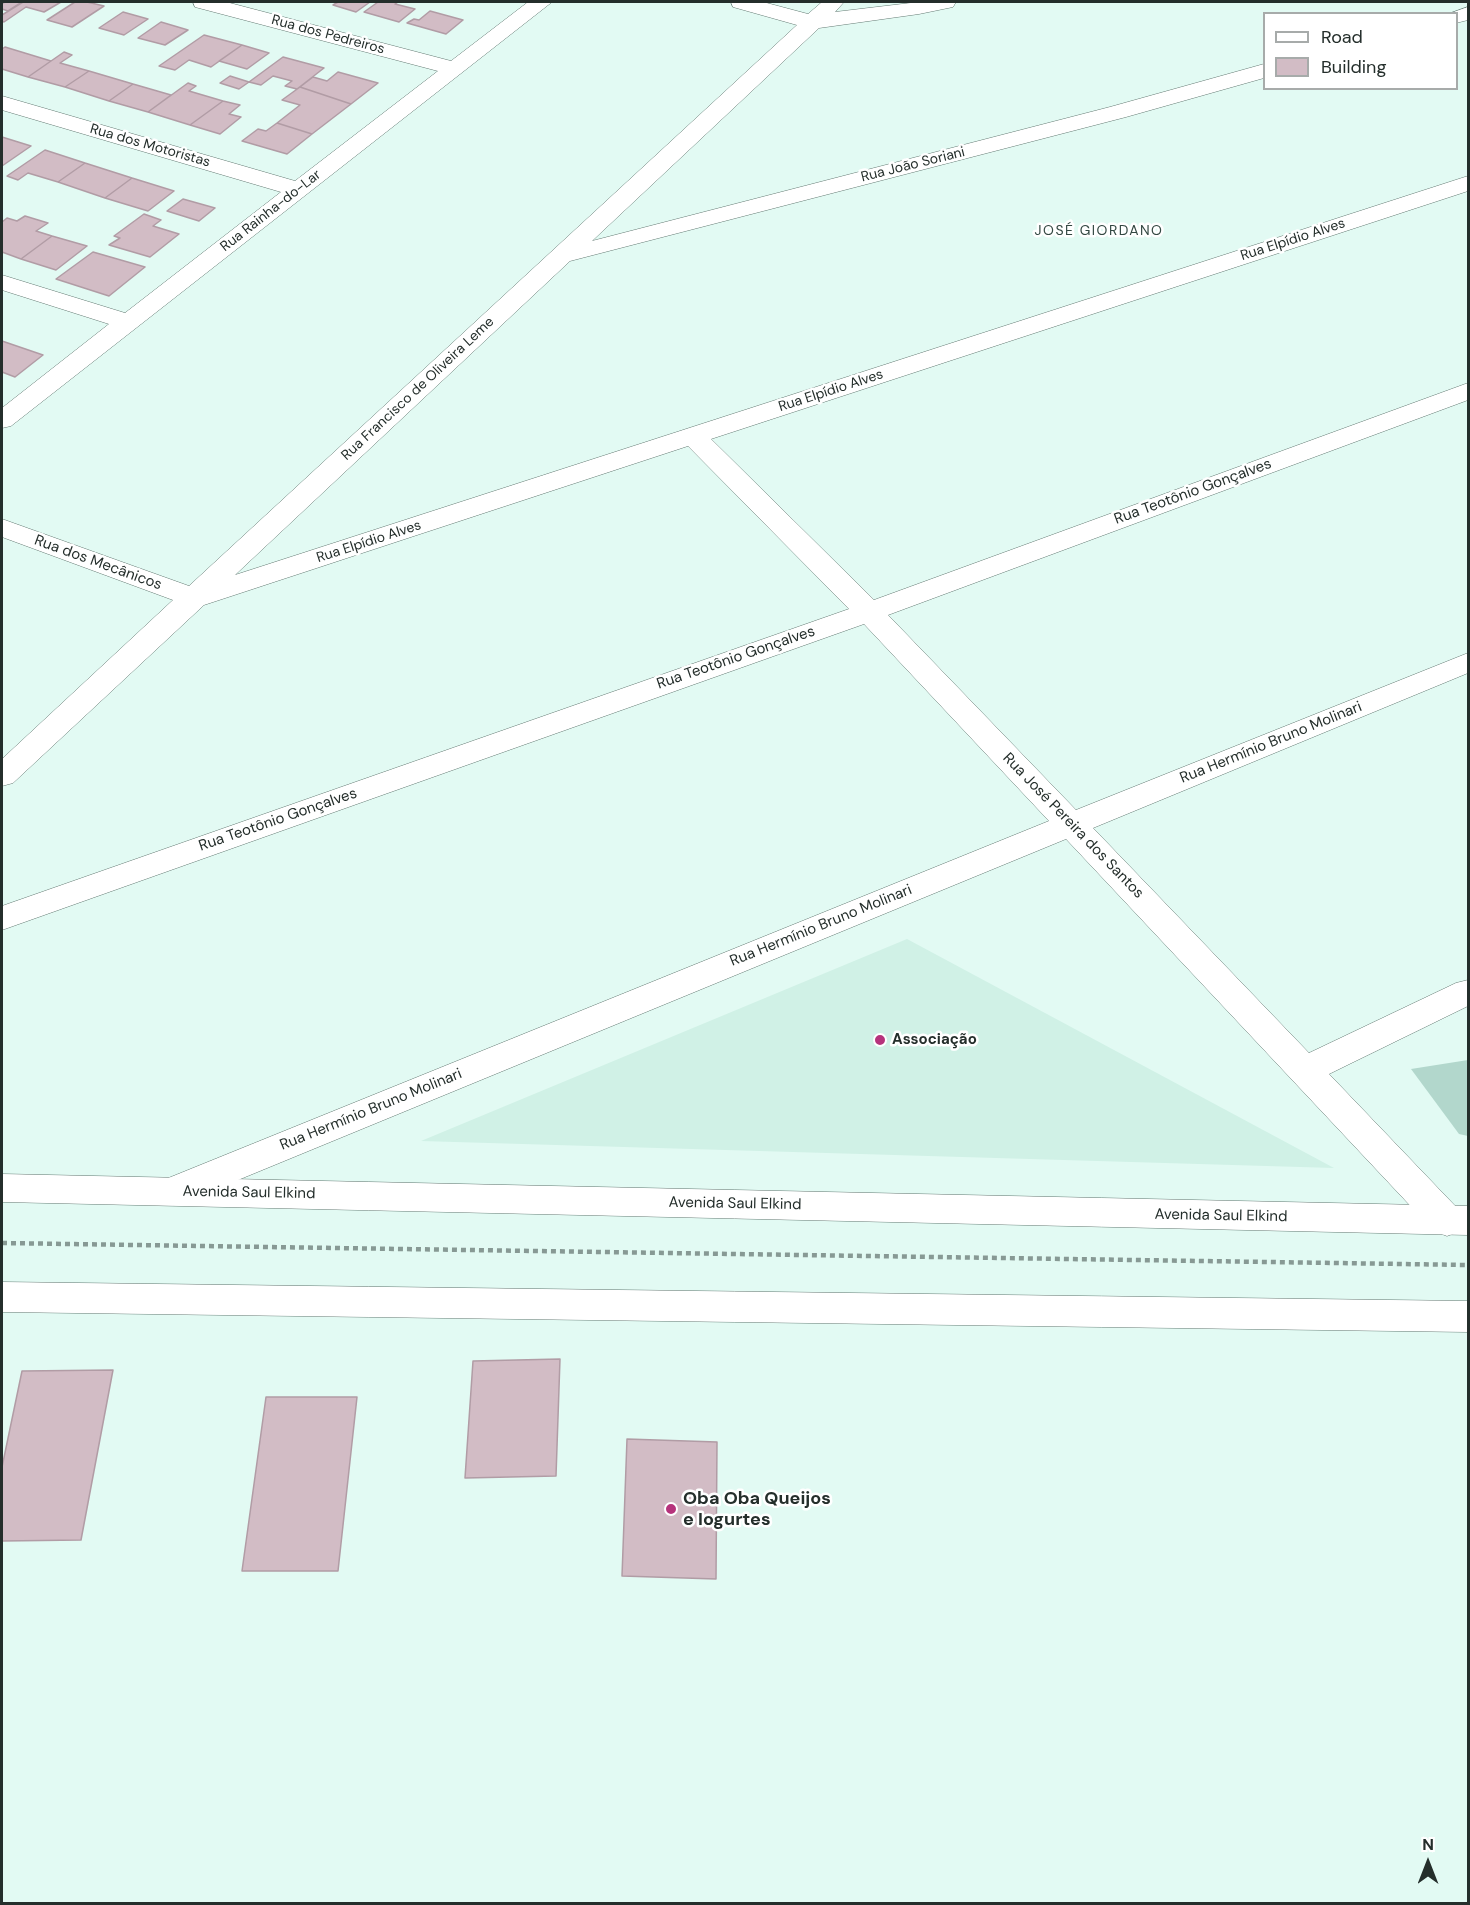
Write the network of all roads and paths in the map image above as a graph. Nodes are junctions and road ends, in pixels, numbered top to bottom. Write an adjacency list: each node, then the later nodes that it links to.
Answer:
1 (203, 2): 7 (street, Rua dos Pedreiros)
2 (541, 2): 7 (street, Rua Rainha-do-Lar)
3 (741, 2): 6 (street)
4 (834, 2): 6 (street, Rua Francisco de Oliveira Leme)
5 (945, 2): 6 (street)
6 (812, 21): 12 (street, Rua Francisco de Oliveira Leme)
7 (454, 69): 11 (street, Rua Rainha-do-Lar)
8 (1263, 71): 12 (street, Rua João Soriani)
9 (2, 103): 11 (street, Rua dos Motoristas)
10 (1468, 183): 17 (street, Rua Elpídio Alves)
11 (299, 190): 14 (street, Rua Rainha-do-Lar)
12 (560, 256): 19 (street, Rua Francisco de Oliveira Leme)
13 (2, 282): 14 (street)
14 (128, 322): 16 (street, Rua Rainha-do-Lar)
15 (1468, 391): 20 (street, Rua Teotônio Gonçalves)
16 (2, 420)
17 (693, 436): 19 (street, Rua Elpídio Alves); 20 (street, Rua José Pereira dos Santos)
18 (2, 527): 19 (street, Rua dos Mecânicos)
19 (194, 598): 22 (street, Rua Francisco de Oliveira Leme)
20 (869, 612): 23 (street, Rua José Pereira dos Santos); 24 (street, Rua Teotônio Gonçalves)
21 (1468, 662): 23 (street, Rua Hermínio Bruno Molinari)
22 (2, 776)
23 (1071, 824): 26 (street, Rua José Pereira dos Santos); 28 (street, Rua Hermínio Bruno Molinari)
24 (2, 918)
25 (1468, 993): 26 (street)
26 (1305, 1070): 29 (street, Rua José Pereira dos Santos)
27 (2, 1188): 28 (street, Avenida Saul Elkind)
28 (174, 1191): 29 (street, Avenida Saul Elkind)
29 (1458, 1221)
30 (2, 1243): 31 (path)
31 (1468, 1265)
32 (2, 1297): 33 (street)
33 (1468, 1317)

